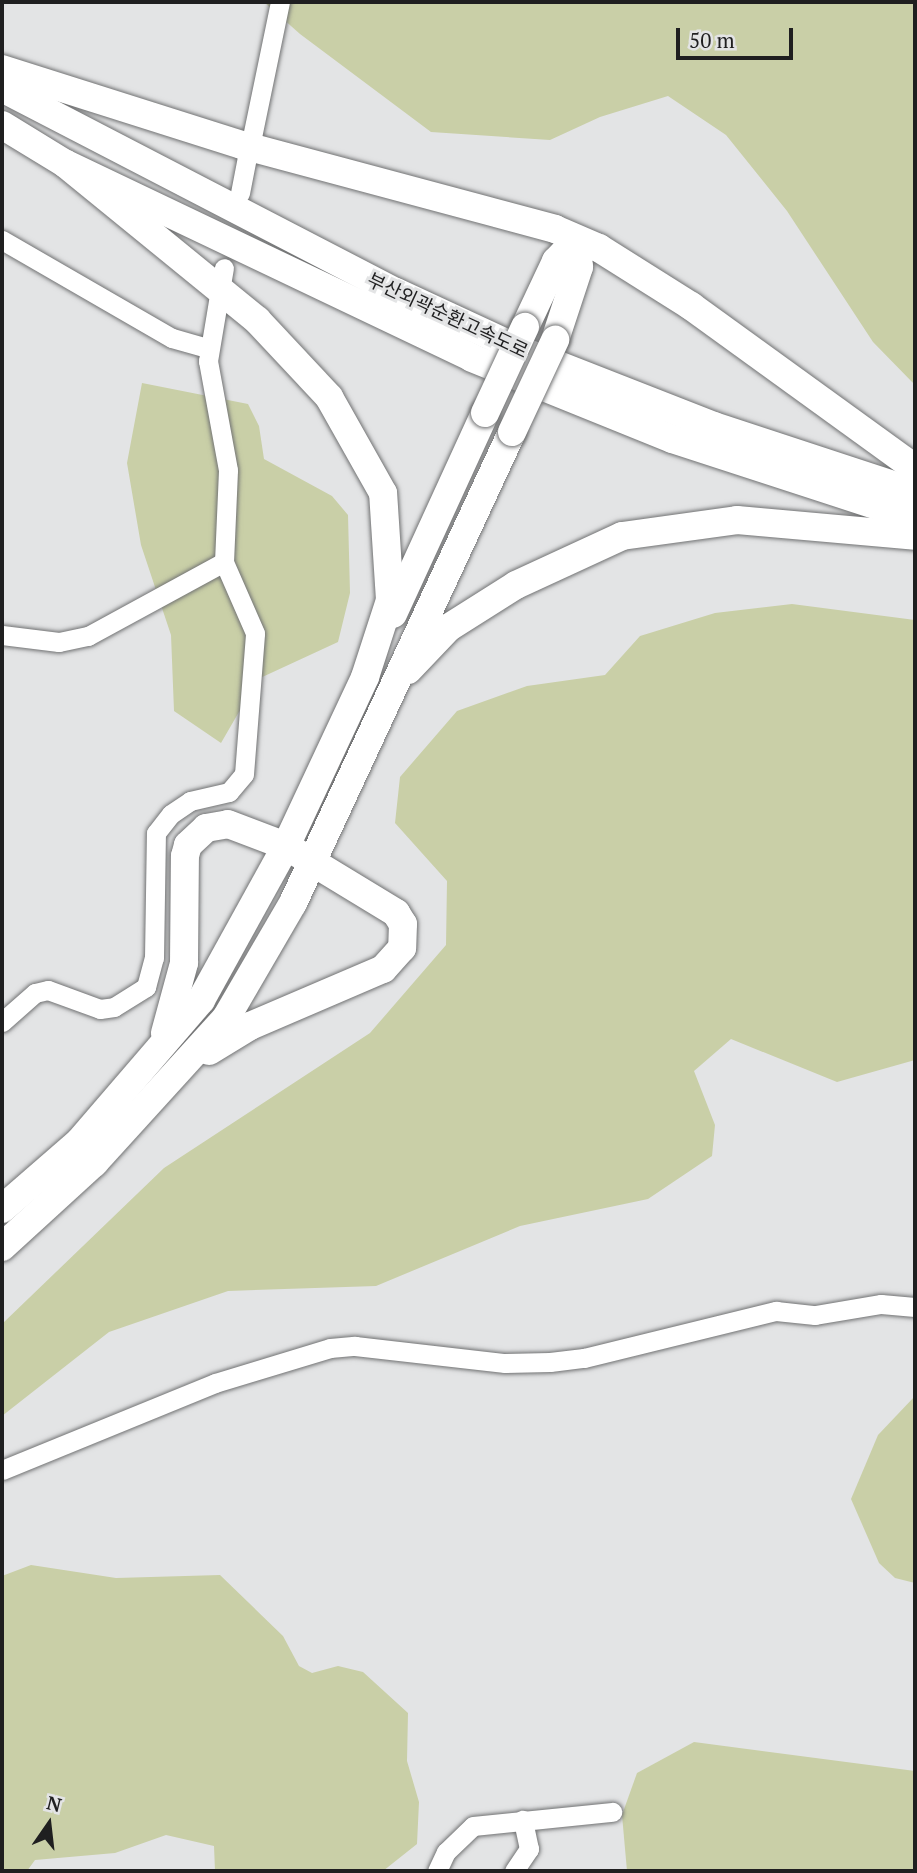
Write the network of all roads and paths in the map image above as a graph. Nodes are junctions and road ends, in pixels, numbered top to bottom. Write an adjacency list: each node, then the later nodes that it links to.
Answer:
1 (280, 2): 5 (street)
2 (2, 69): 10 (highway)
3 (2, 88): 14 (highway, 부산외곽순환고속도로)
4 (2, 125): 7 (highway, 부산외곽순환고속도로)
5 (252, 137)
6 (247, 158): 8 (street)
7 (66, 164): 15 (highway, 부산외곽순환고속도로); 19 (highway)
8 (240, 193)
9 (2, 240): 12 (street)
10 (576, 240): 13 (highway); 19 (highway, bridge); 20 (highway, bridge)
11 (218, 301): 12 (street)
12 (208, 348): 17 (street)
13 (915, 468)
14 (915, 492)
15 (915, 518)
16 (915, 536): 20 (highway)
17 (225, 562): 18 (street); 23 (street)
18 (2, 635)
19 (365, 677): 21 (highway)
20 (391, 687): 22 (highway)
21 (286, 846): 22 (highway); 24 (highway); 24 (highway)
22 (313, 859): 25 (highway); 25 (highway)
23 (2, 1022)
24 (159, 1048): 26 (highway)
25 (180, 1069): 27 (highway)
26 (2, 1209)
27 (2, 1247)
28 (915, 1307): 29 (street)
29 (2, 1470)
30 (612, 1812): 31 (street)
31 (523, 1821): 32 (street); 33 (street)
32 (438, 1871)
33 (514, 1871)

